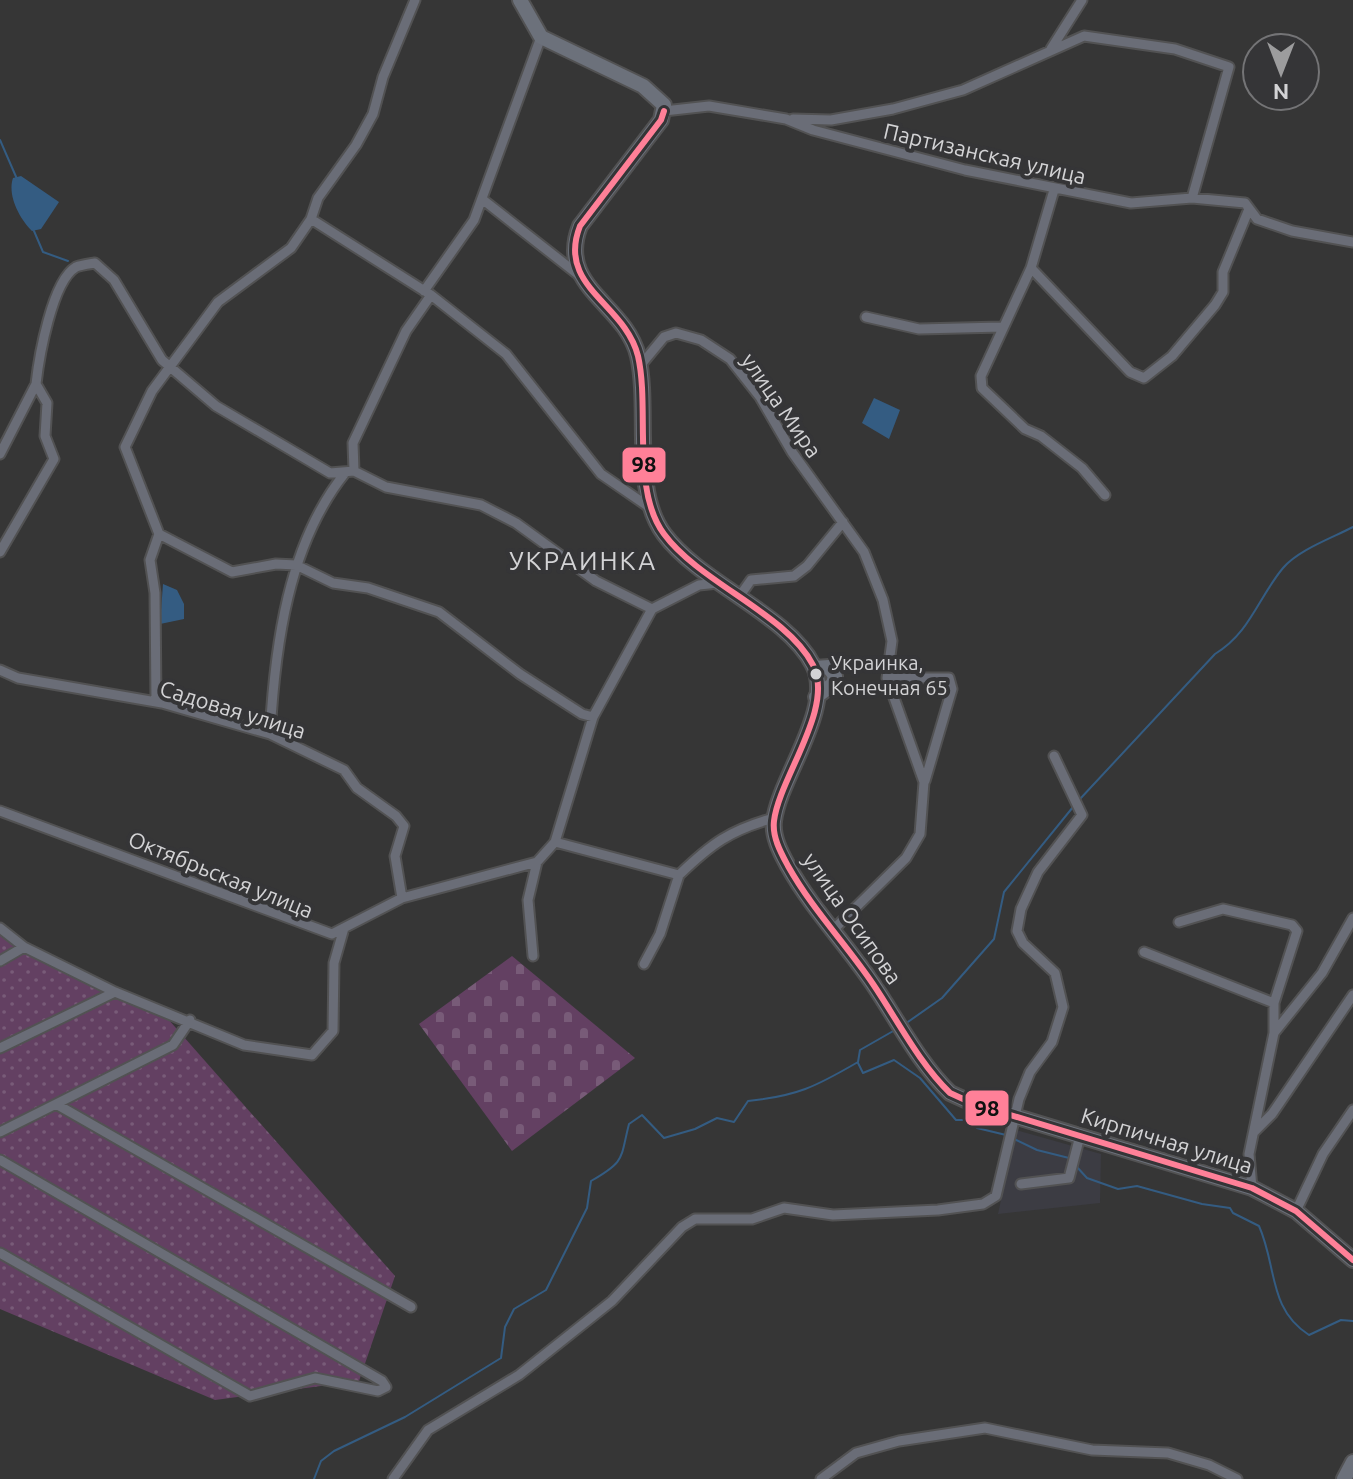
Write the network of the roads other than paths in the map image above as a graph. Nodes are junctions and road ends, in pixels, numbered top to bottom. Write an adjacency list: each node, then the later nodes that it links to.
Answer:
1 (415, 0): 13 (street)
2 (520, 0): 4 (main road)
3 (1082, 0): 5 (street)
4 (541, 37): 6 (main road); 10 (street)
5 (1051, 49): 7 (street); 9 (street)
6 (664, 111): 7 (street, Партизанская улица); 17 (main road)
7 (786, 119): 8 (street, Партизанская улица)
8 (1054, 190): 9 (street, Партизанская улица); 16 (street)
9 (1192, 198): 11 (street, Партизанская улица)
10 (482, 199): 12 (street); 14 (street)
11 (1249, 209): 15 (street, Партизанская улица); 16 (street)
12 (505, 214): 14 (street); 17 (street)
13 (311, 219): 18 (street); 22 (street)
14 (474, 220): 18 (street)
15 (1353, 242)
16 (1031, 268): 20 (street)
17 (585, 281): 21 (main road)
18 (428, 293): 26 (street); 29 (street)
19 (866, 317): 20 (street)
20 (1002, 327): 27 (street)
21 (640, 366): 29 (main road); 30 (street, улица Мира)
22 (170, 367): 23 (street); 25 (street); 31 (street)
23 (36, 384): 24 (street); 32 (street)
24 (0, 454)
25 (320, 468): 26 (street); 28 (street)
26 (350, 472): 28 (street); 36 (street)
27 (1105, 495)
28 (327, 500): 33 (street)
29 (649, 507): 34 (main road)
30 (843, 522): 35 (street); 38 (street, улица Мира)
31 (159, 534): 33 (street); 39 (street)
32 (0, 552)
33 (296, 565): 40 (street); 41 (street)
34 (718, 583): 35 (main road); 36 (street)
35 (739, 597): 45 (main road)
36 (652, 609): 40 (street)
37 (0, 670): 39 (street, Садовая улица)
38 (887, 678): 43 (street, улица Мира); 43 (street)
39 (156, 702): 41 (street, Садовая улица)
40 (593, 717): 46 (street)
41 (270, 734): 49 (street, Садовая улица)
42 (1054, 756): 69 (street)
43 (924, 782): 54 (street, улица Мира)
44 (0, 811): 53 (street, Октябрьская улица)
45 (774, 818): 48 (street); 54 (main road, улица Осипова)
46 (555, 842): 47 (street); 48 (street)
47 (537, 862): 49 (street, Октябрьская улица); 57 (street)
48 (679, 875): 59 (street)
49 (402, 898): 53 (street, Октябрьская улица)
50 (1353, 918): 64 (street)
51 (1179, 922): 62 (street)
52 (0, 928): 55 (street)
53 (344, 928): 63 (street)
54 (834, 929): 66 (main road, улица Осипова)
55 (24, 947): 58 (street); 60 (street)
56 (1144, 952): 62 (street)
57 (533, 956)
58 (0, 961)
59 (644, 964)
60 (115, 992): 63 (street); 65 (street)
61 (1353, 995): 71 (street)
62 (1274, 1003): 64 (street)
63 (190, 1020): 67 (street)
64 (1274, 1033): 71 (street)
65 (0, 1048)
66 (950, 1093): 69 (main road, Кирпичная улица)
67 (56, 1104): 70 (street); 79 (street)
68 (1353, 1110): 76 (street)
69 (1015, 1116): 72 (main road, Кирпичная улица); 81 (street)
70 (0, 1132)
71 (1254, 1132): 75 (street)
72 (1080, 1136): 74 (street); 75 (main road, Кирпичная улица)
73 (0, 1160): 77 (street)
74 (1021, 1184)
75 (1252, 1188): 76 (main road, Кирпичная улица)
76 (1296, 1211): 78 (main road, Кирпичная улица)
77 (0, 1253)
78 (1353, 1260)
79 (411, 1307)
80 (1353, 1462): 84 (main road)
81 (393, 1479)
82 (821, 1479): 83 (street)
83 (1237, 1479)
84 (1344, 1479)

